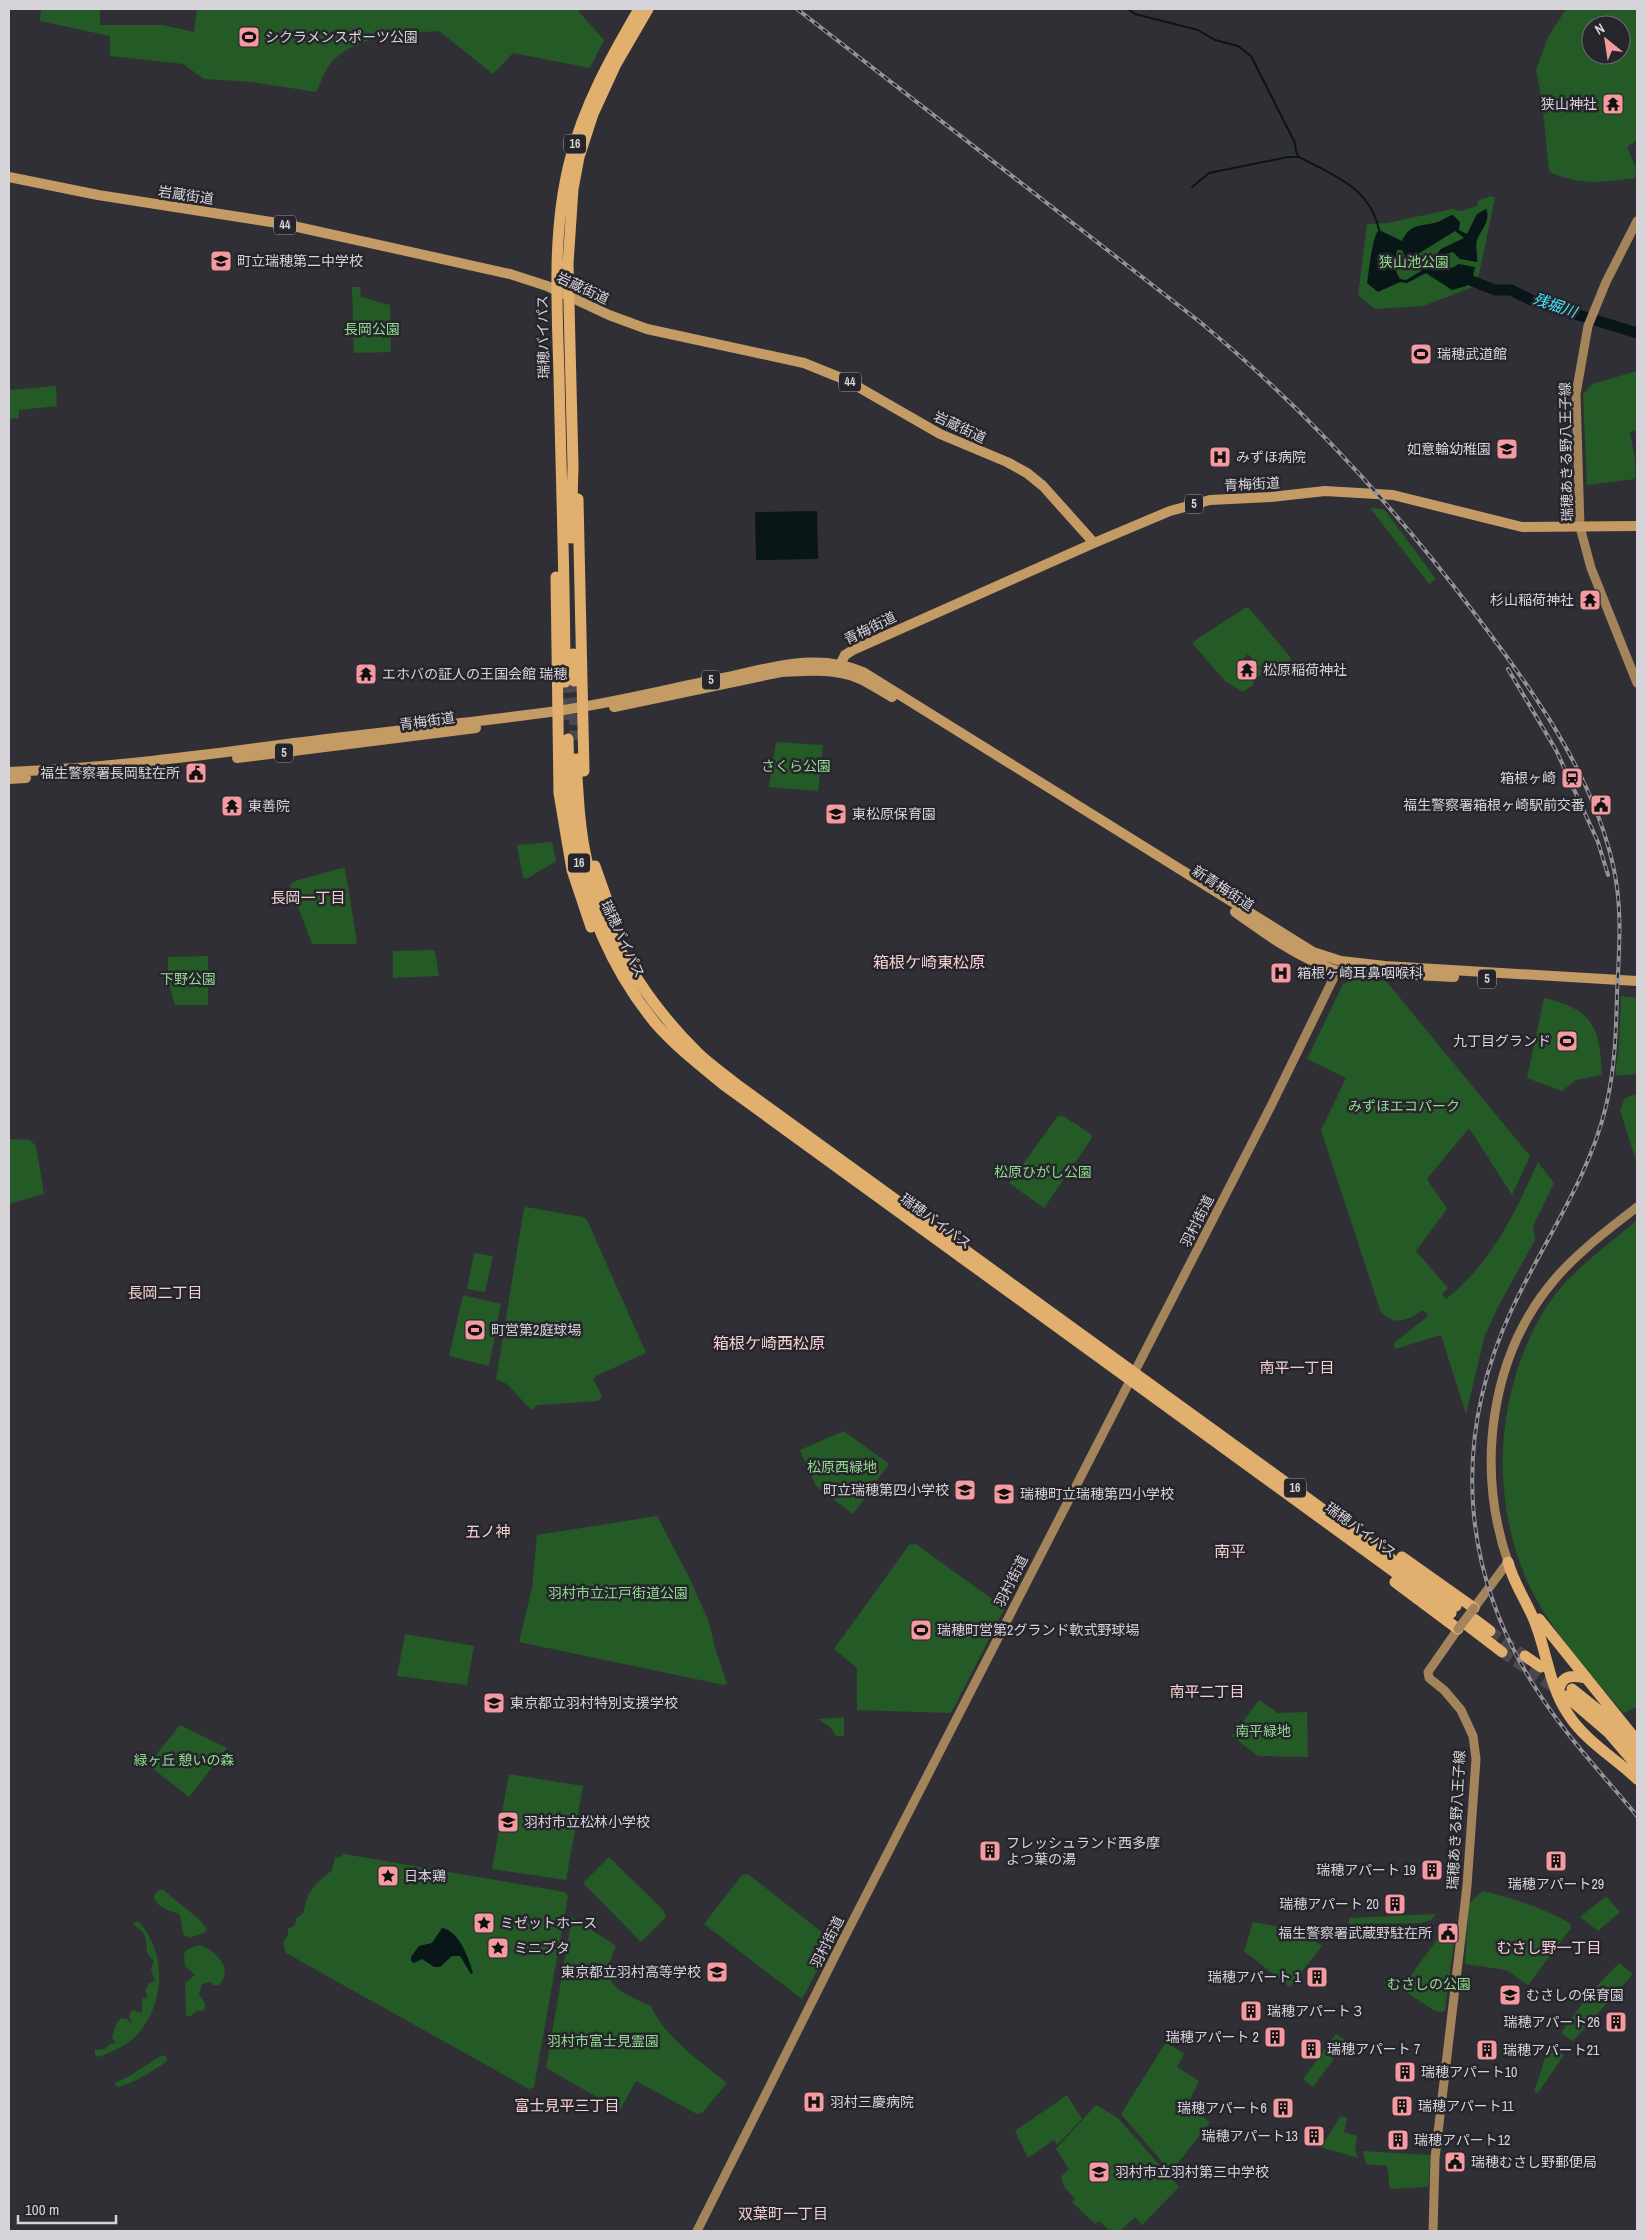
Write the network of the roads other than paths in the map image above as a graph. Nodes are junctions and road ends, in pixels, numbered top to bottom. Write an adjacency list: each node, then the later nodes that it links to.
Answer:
1 (642, 11): 4 (highway, 瑞穂バイパス / 16); 5 (highway, 瑞穂バイパス / 16)
2 (9, 177): 4 (main road, 岩蔵街道 / 44)
3 (1637, 221): 9 (main road, 瑞穂あきる野八王子線)
4 (557, 291): 5 (main road, 岩蔵街道 / 44); 7 (highway, 瑞穂バイパス / 16)
5 (568, 296): 6 (highway, 瑞穂バイパス / 16); 10 (main road, 岩蔵街道 / 44)
6 (573, 466): 7 (highway, 瑞穂バイパス / 16); 13 (highway)
7 (560, 467): 14 (highway)
8 (1637, 526): 9 (main road, 青梅街道 / 5)
9 (1580, 527): 10 (main road, 青梅街道 / 5); 12 (main road, 瑞穂あきる野八王子線)
10 (1094, 543): 11 (main road, 青梅街道 / 5)
11 (838, 668): 13 (main road, 青梅街道 / 5); 17 (main road, 新青梅街道 / 5); 20 (main road, 新青梅街道 / 5)
12 (1637, 683)
13 (583, 710): 14 (main road, 青梅街道 / 5); 18 (highway)
14 (558, 714): 15 (main road, 青梅街道 / 5); 16 (main road, 青梅街道 / 5); 19 (highway)
15 (9, 772)
16 (9, 779)
17 (1337, 970): 21 (main road, 新青梅街道 / 5); 23 (main road, 羽村街道)
18 (634, 972): 19 (highway, 瑞穂バイパス / 16); 23 (highway, 瑞穂バイパス / 16)
19 (623, 979): 23 (highway, 瑞穂バイパス / 16)
20 (1637, 981)
21 (1637, 987)
22 (1637, 1207): 26 (main road)
23 (1132, 1376): 24 (highway, 瑞穂バイパス / 16); 25 (highway, 瑞穂バイパス / 16); 38 (main road, 羽村街道)
24 (1209, 1425): 25 (highway, 瑞穂バイパス / 16); 27 (highway)
25 (1257, 1473): 27 (highway)
26 (1508, 1562): 27 (main road, 瑞穂あきる野八王子線); 32 (highway); 33 (highway)
27 (1468, 1620): 28 (highway); 29 (highway); 39 (main road, 瑞穂あきる野八王子線)
28 (1490, 1630)
29 (1502, 1652)
30 (1525, 1656): 31 (highway)
31 (1542, 1667)
32 (1585, 1678): 33 (highway); 34 (highway)
33 (1565, 1694): 35 (highway); 36 (highway); 37 (highway)
34 (1637, 1740)
35 (1637, 1752)
36 (1637, 1766)
37 (1637, 1779)
38 (697, 2231)
39 (1433, 2231)

